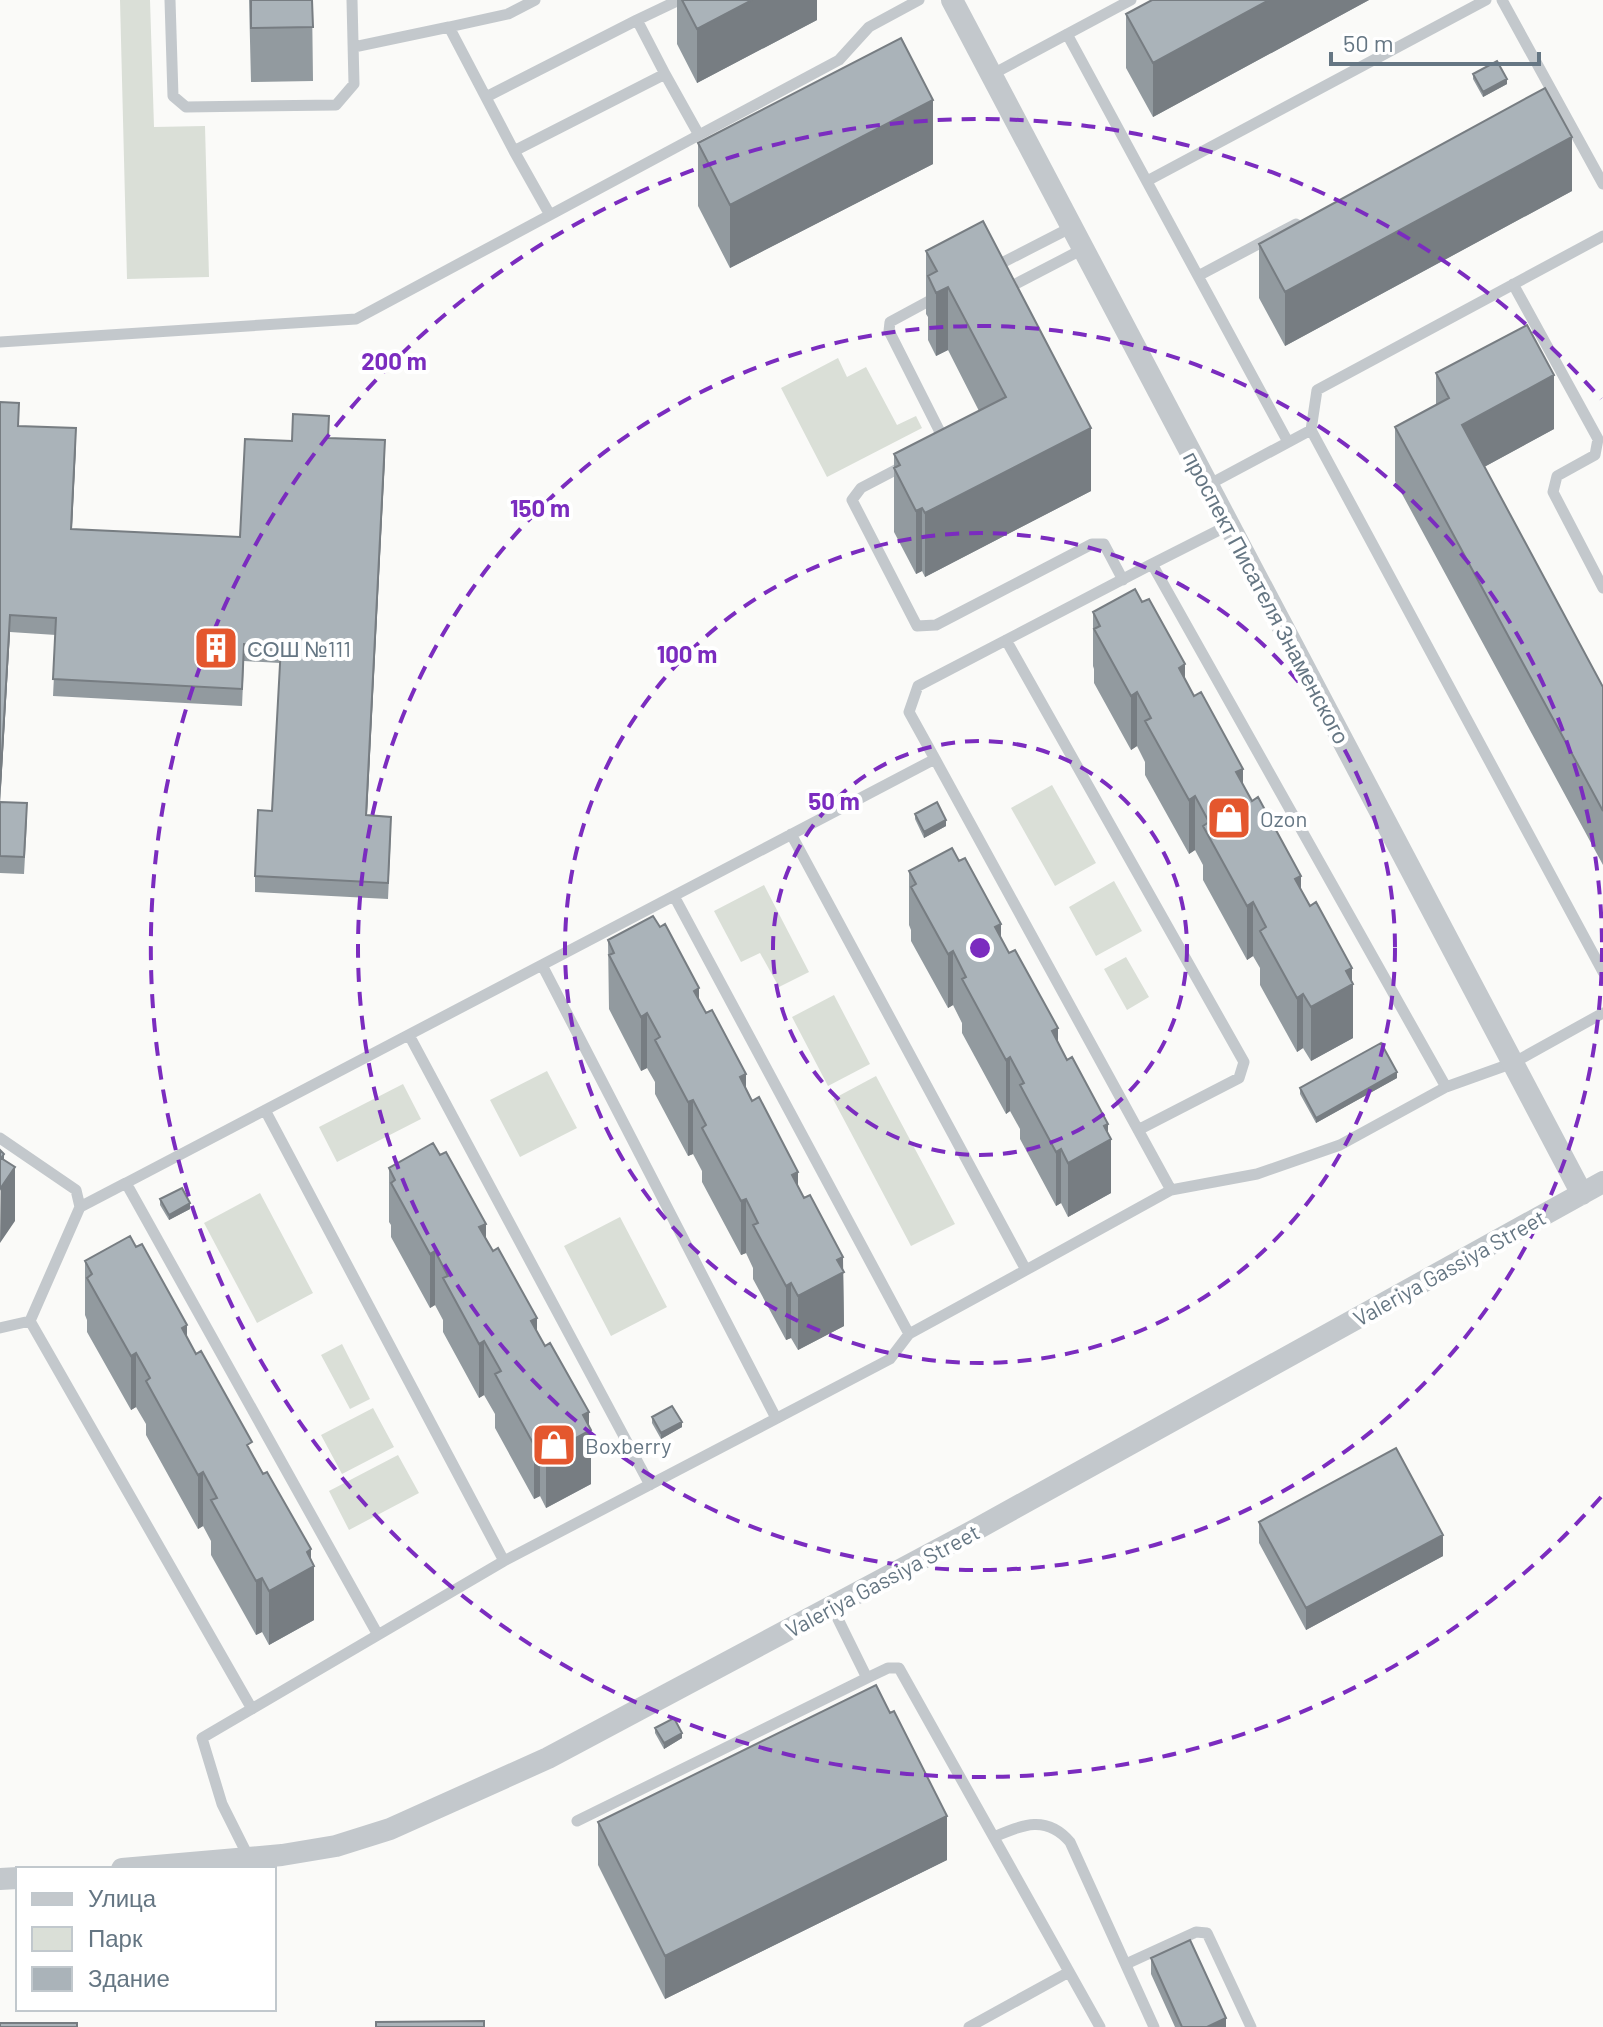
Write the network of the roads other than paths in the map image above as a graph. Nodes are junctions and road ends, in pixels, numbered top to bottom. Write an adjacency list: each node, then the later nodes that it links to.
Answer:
1 (170, 0): 13 (lane)
2 (352, 0): 13 (lane)
3 (535, 0): 11 (lane)
4 (679, 0): 10 (lane)
5 (919, 0): 19 (lane)
6 (952, 0): 15 (street, проспект Писателя Знаменского)
7 (1131, 0): 12 (lane)
8 (1486, 0): 21 (lane)
9 (1502, 0): 16 (lane)
10 (637, 20): 14 (lane); 18 (lane)
11 (449, 27): 13 (lane); 18 (lane)
12 (1067, 34): 15 (lane); 21 (lane)
13 (354, 47)
14 (665, 74): 19 (lane); 20 (lane)
15 (991, 75): 25 (street, проспект Писателя Знаменского)
16 (1550, 87): 17 (lane); 22 (lane)
17 (1536, 95)
18 (488, 96): 20 (lane)
19 (699, 135): 23 (lane)
20 (514, 151): 23 (lane)
21 (1147, 181): 29 (lane)
22 (1603, 184)
23 (550, 215): 33 (lane)
24 (1311, 216): 29 (lane)
25 (1072, 227): 27 (street, проспект Писателя Знаменского); 28 (lane)
26 (1603, 236): 30 (lane)
27 (1083, 249): 32 (lane); 38 (street, проспект Писателя Знаменского)
28 (977, 276)
29 (1198, 276): 35 (lane)
30 (1513, 284): 34 (lane); 42 (lane)
31 (951, 289): 36 (lane)
32 (990, 298)
33 (0, 342)
34 (1311, 430): 35 (lane); 48 (lane)
35 (1288, 442): 38 (lane)
36 (934, 450)
37 (922, 456): 41 (lane)
38 (1208, 485): 39 (street, проспект Писателя Знаменского)
39 (1229, 525): 40 (lane); 51 (street, проспект Писателя Знаменского)
40 (1152, 564): 41 (lane); 52 (lane)
41 (1123, 580): 43 (lane)
42 (1603, 588)
43 (1006, 640): 44 (lane); 54 (lane)
44 (935, 759): 45 (lane); 54 (lane)
45 (791, 834): 46 (lane); 61 (lane)
46 (674, 896): 47 (lane); 64 (lane)
47 (542, 965): 50 (lane); 65 (lane)
48 (1603, 972)
49 (1603, 1013): 51 (lane)
50 (409, 1035): 53 (lane); 66 (lane)
51 (1513, 1063): 52 (lane); 59 (street, проспект Писателя Знаменского)
52 (1446, 1087): 58 (lane)
53 (265, 1110): 57 (lane); 67 (lane)
54 (1138, 1130): 58 (lane)
55 (0, 1138): 60 (lane)
56 (1603, 1182): 59 (street, Valeriya Gassiya Street)
57 (126, 1183): 60 (lane); 69 (lane)
58 (1171, 1190): 61 (lane)
59 (1582, 1194): 68 (street, Valeriya Gassiya Street)
60 (80, 1207): 62 (lane)
61 (1026, 1270): 64 (lane)
62 (30, 1321): 63 (lane); 71 (lane)
63 (0, 1328)
64 (909, 1334): 65 (lane)
65 (776, 1418): 66 (lane)
66 (650, 1485): 67 (lane)
67 (504, 1561): 69 (lane)
68 (832, 1607): 70 (lane); 74 (street, Valeriya Gassiya Street)
69 (378, 1635): 71 (lane)
70 (867, 1678): 72 (lane); 73 (lane)
71 (252, 1709): 74 (lane)
72 (577, 1821)
73 (994, 1837): 76 (lane); 77 (lane)
74 (249, 1858): 75 (street, Valeriya Gassiya Street)
75 (145, 1867)
76 (1126, 1964): 80 (lane); 81 (lane)
77 (1069, 1972): 78 (lane); 79 (lane)
78 (969, 2027)
79 (1100, 2027)
80 (1154, 2027)
81 (1251, 2027)

